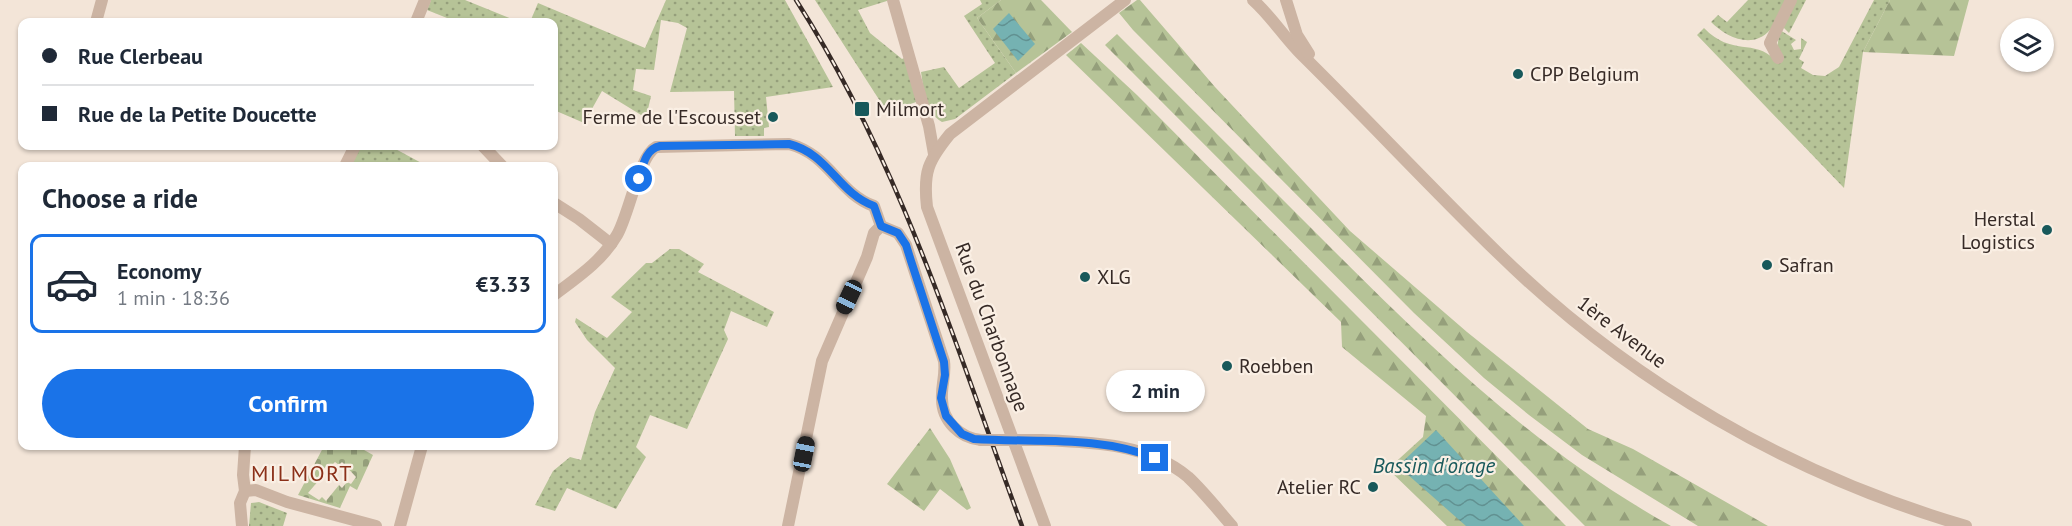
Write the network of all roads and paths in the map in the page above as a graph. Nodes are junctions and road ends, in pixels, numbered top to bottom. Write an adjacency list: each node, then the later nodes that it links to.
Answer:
1 (102, 0): 9 (street)
2 (425, 0): 10 (street)
3 (893, 0): 14 (street)
4 (1125, 0): 14 (street)
5 (1281, 0): 8 (street, 1ère Avenue)
6 (1286, 0): 12 (street, 1ère Avenue)
7 (1791, 0): 11 (street)
8 (1256, 2): 12 (street, 1ère Avenue)
9 (97, 18)
10 (418, 18)
11 (1778, 58)
12 (1321, 73): 29 (street, 1ère Avenue)
13 (487, 150): 15 (street)
14 (934, 154): 27 (street, Rue du Charbonnage)
15 (498, 162)
16 (558, 206): 18 (street)
17 (881, 226): 18 (street); 26 (street); 28 (street, bridge)
18 (611, 244): 19 (street)
19 (558, 292)
20 (245, 450): 22 (street)
21 (422, 450): 25 (street)
22 (245, 490): 23 (street); 24 (street)
23 (242, 526)
24 (376, 526)
25 (400, 526)
26 (788, 526)
27 (1046, 526)
28 (1232, 526)
29 (1966, 526)

